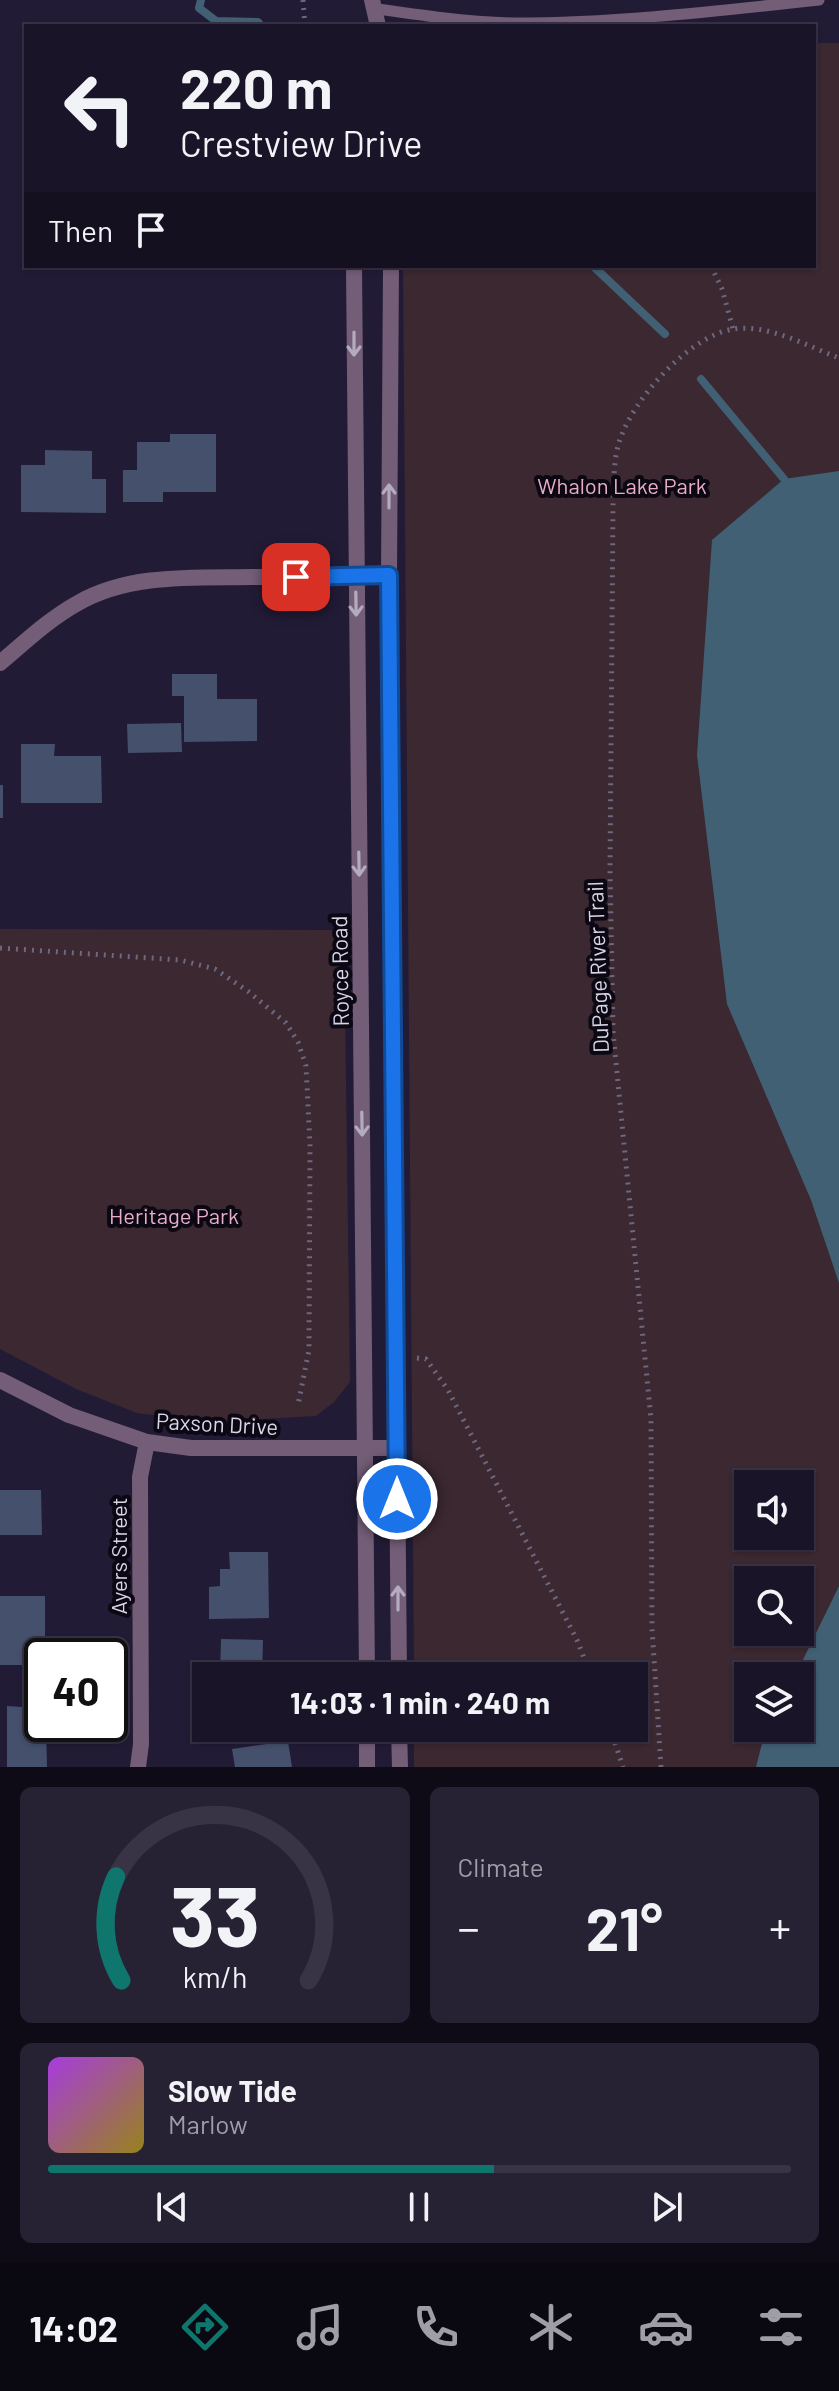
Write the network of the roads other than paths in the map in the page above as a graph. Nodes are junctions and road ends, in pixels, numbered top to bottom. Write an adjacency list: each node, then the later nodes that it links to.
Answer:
1 (819, 0): 2 (lane)
2 (372, 4): 3 (street); 4 (street)
3 (367, 24)
4 (377, 24)
5 (354, 268): 8 (street, Royce Road, one-way to 8)
6 (391, 268): 7 (street, one-way to 6)
7 (389, 575): 8 (street); 13 (street)
8 (355, 576): 9 (street); 12 (street, Royce Road, one-way to 12)
9 (0, 663)
10 (0, 1380): 11 (street, Paxson Drive)
11 (147, 1442): 12 (street, Paxson Drive); 18 (street, Ayers Street)
12 (366, 1448): 13 (street, Paxson Drive); 14 (street, Royce Road)
13 (397, 1448): 15 (street, one-way to 13)
14 (367, 1662)
15 (399, 1662)
16 (367, 1742): 19 (street)
17 (399, 1742): 20 (street)
18 (138, 1767)
19 (367, 1767)
20 (400, 1767)

